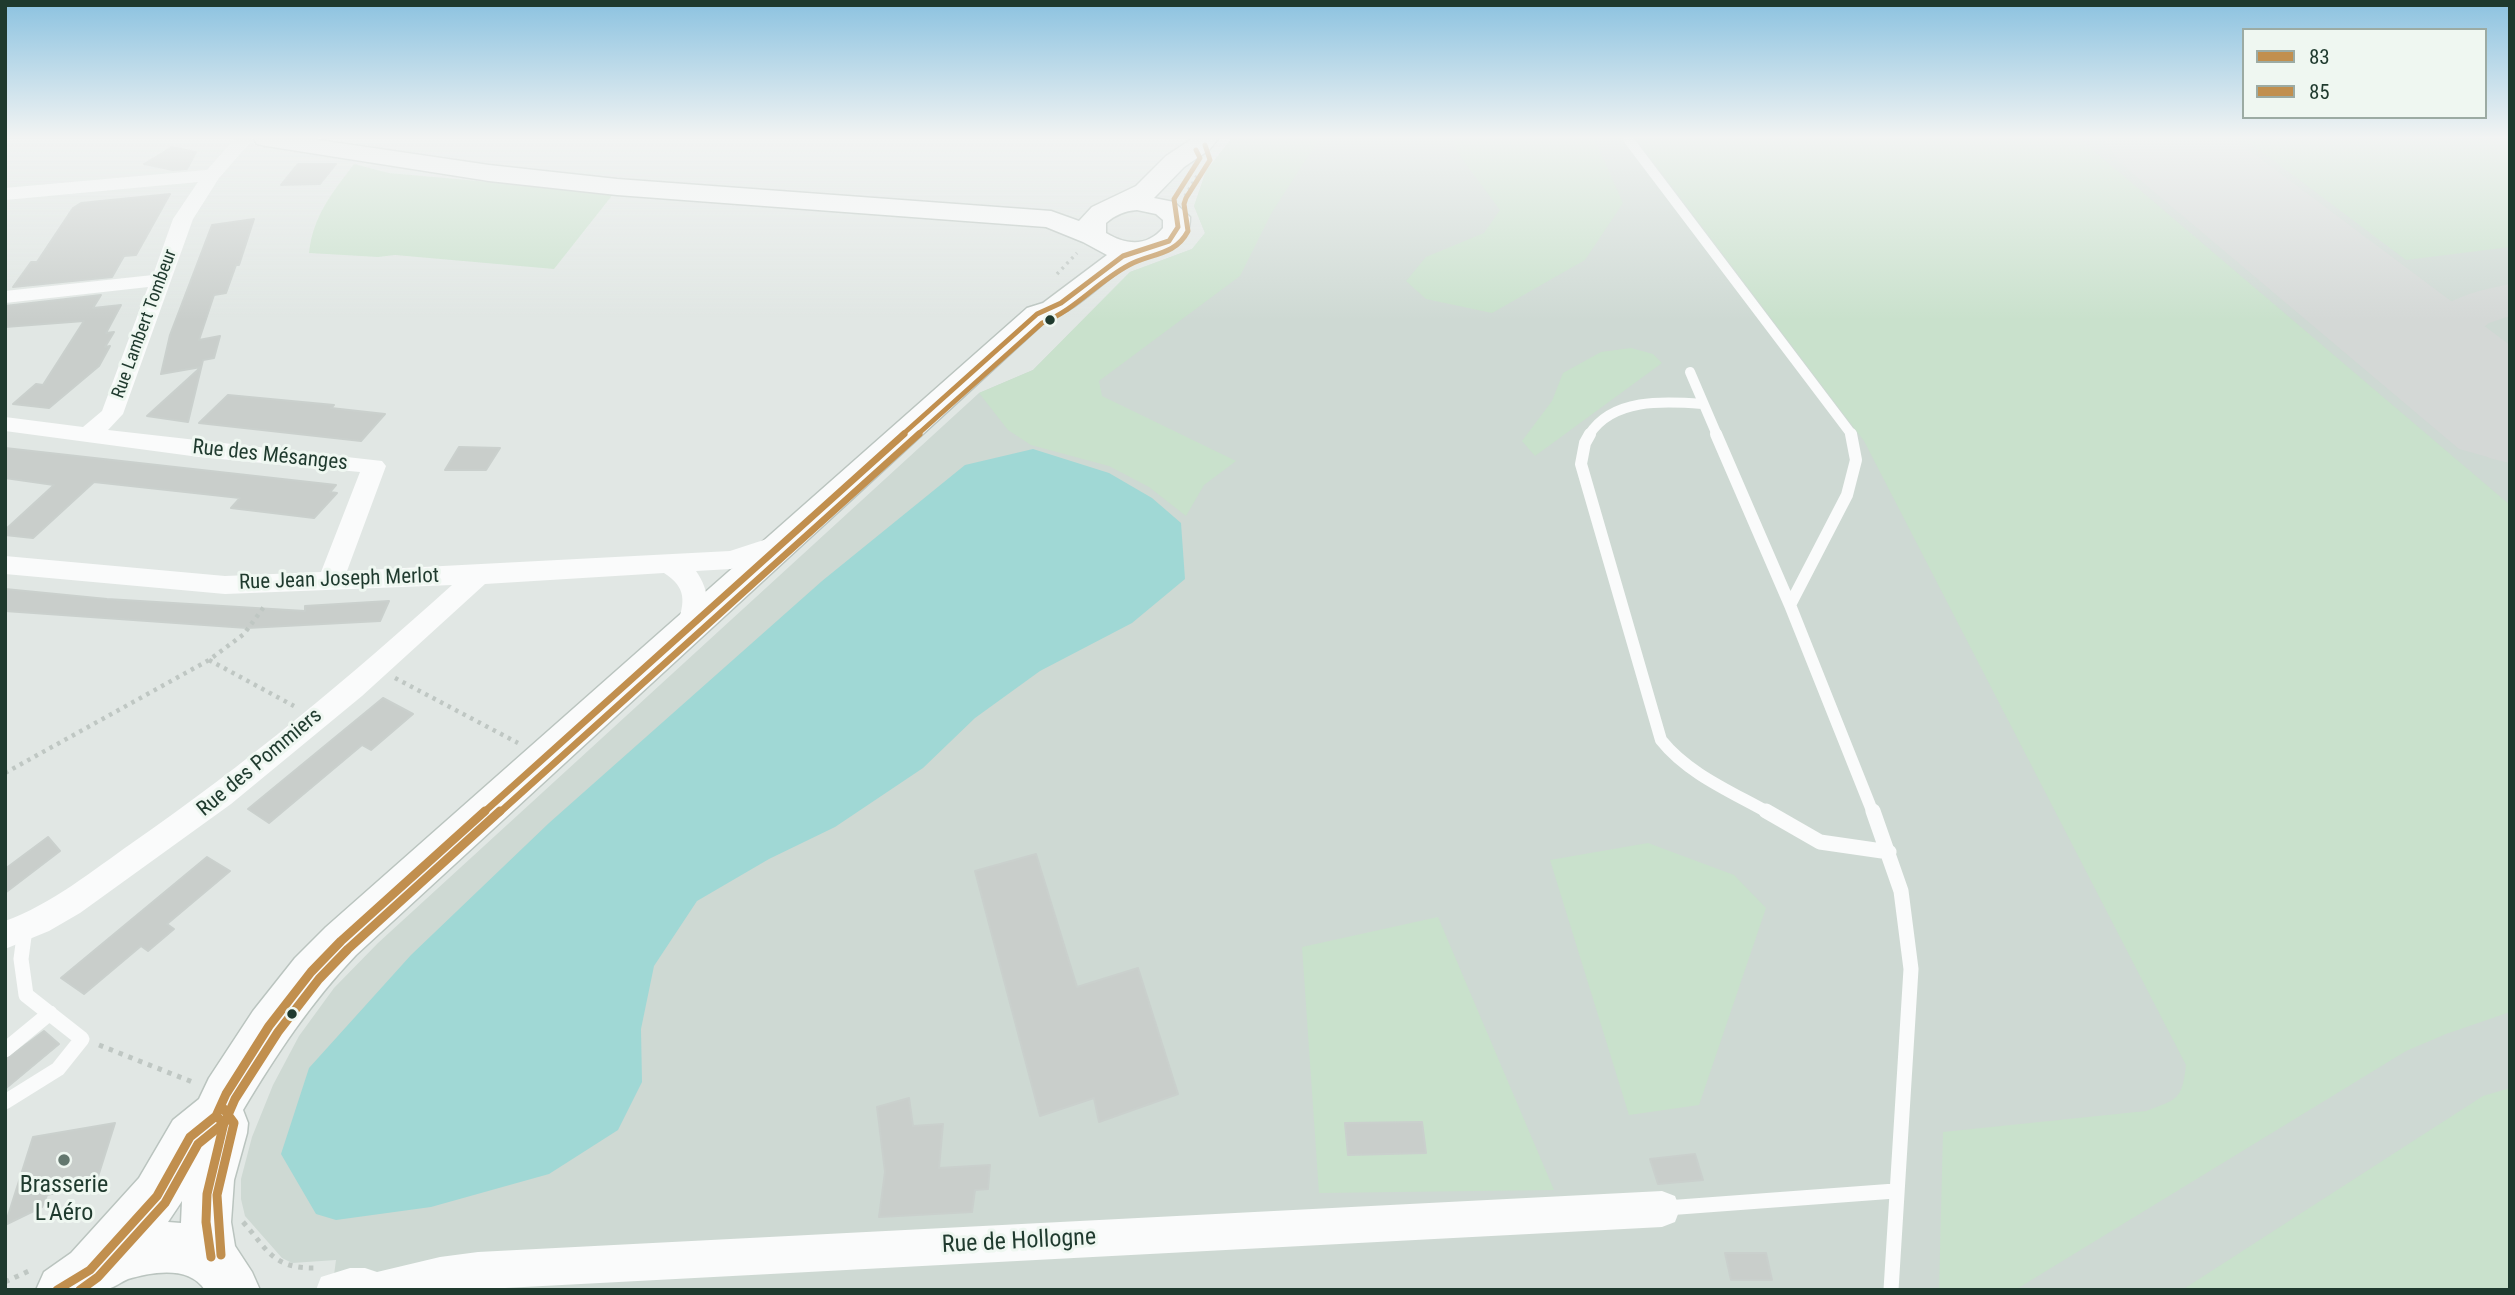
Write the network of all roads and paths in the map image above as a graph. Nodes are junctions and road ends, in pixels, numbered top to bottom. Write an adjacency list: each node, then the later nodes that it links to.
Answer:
1 (196, 199): 11 (street, Rue Lambert Tombeur)
2 (786, 199): 8 (main road)
3 (1129, 199): 6 (main road)
4 (1174, 199): 7 (main road)
5 (1674, 199): 24 (lane)
6 (1118, 205): 7 (main road); 8 (main road); 9 (main road)
7 (1174, 214): 10 (main road)
8 (1051, 219): 9 (main road)
9 (1093, 236): 10 (main road); 13 (main road)
10 (1133, 251): 13 (main road)
11 (161, 280): 12 (street); 17 (street, Rue Lambert Tombeur)
12 (5, 298)
13 (1037, 314): 18 (main road)
14 (1690, 372): 15 (lane)
15 (1702, 404): 24 (lane); 31 (lane)
16 (5, 424): 17 (street)
17 (88, 435): 22 (street, Rue des Mésanges)
18 (783, 543): 19 (street, Rue Jean Joseph Merlot); 25 (main road)
19 (673, 564): 21 (street, Rue Jean Joseph Merlot); 25 (street)
20 (5, 565): 23 (street, Rue Jean Joseph Merlot)
21 (479, 575): 22 (street, Rue Jean Joseph Merlot); 27 (street, Rue des Pommiers)
22 (331, 580): 23 (street, Rue Jean Joseph Merlot)
23 (280, 582): 26 (path)
24 (1790, 605): 31 (lane)
25 (690, 626): 29 (main road)
26 (209, 660): 28 (path); 30 (path)
27 (376, 668): 28 (street, Rue des Pommiers); 29 (path)
28 (315, 718): 32 (street, Rue des Pommiers)
29 (545, 757): 37 (main road)
30 (5, 773)
31 (1889, 852): 38 (lane)
32 (15, 932): 33 (lane, Rue des Pommiers)
33 (50, 1013): 34 (lane, Rue des Pommiers); 35 (lane)
34 (82, 1039): 36 (lane); 37 (path)
35 (5, 1050)
36 (5, 1102)
37 (221, 1105): 41 (main road); 43 (main road)
38 (1895, 1191): 39 (lane); 45 (lane)
39 (1662, 1209): 44 (street, Rue de Hollogne)
40 (237, 1212): 42 (path)
41 (234, 1279): 43 (main road)
42 (325, 1279): 44 (street, Rue de Hollogne)
43 (69, 1284)
44 (377, 1290)
45 (1891, 1290)

